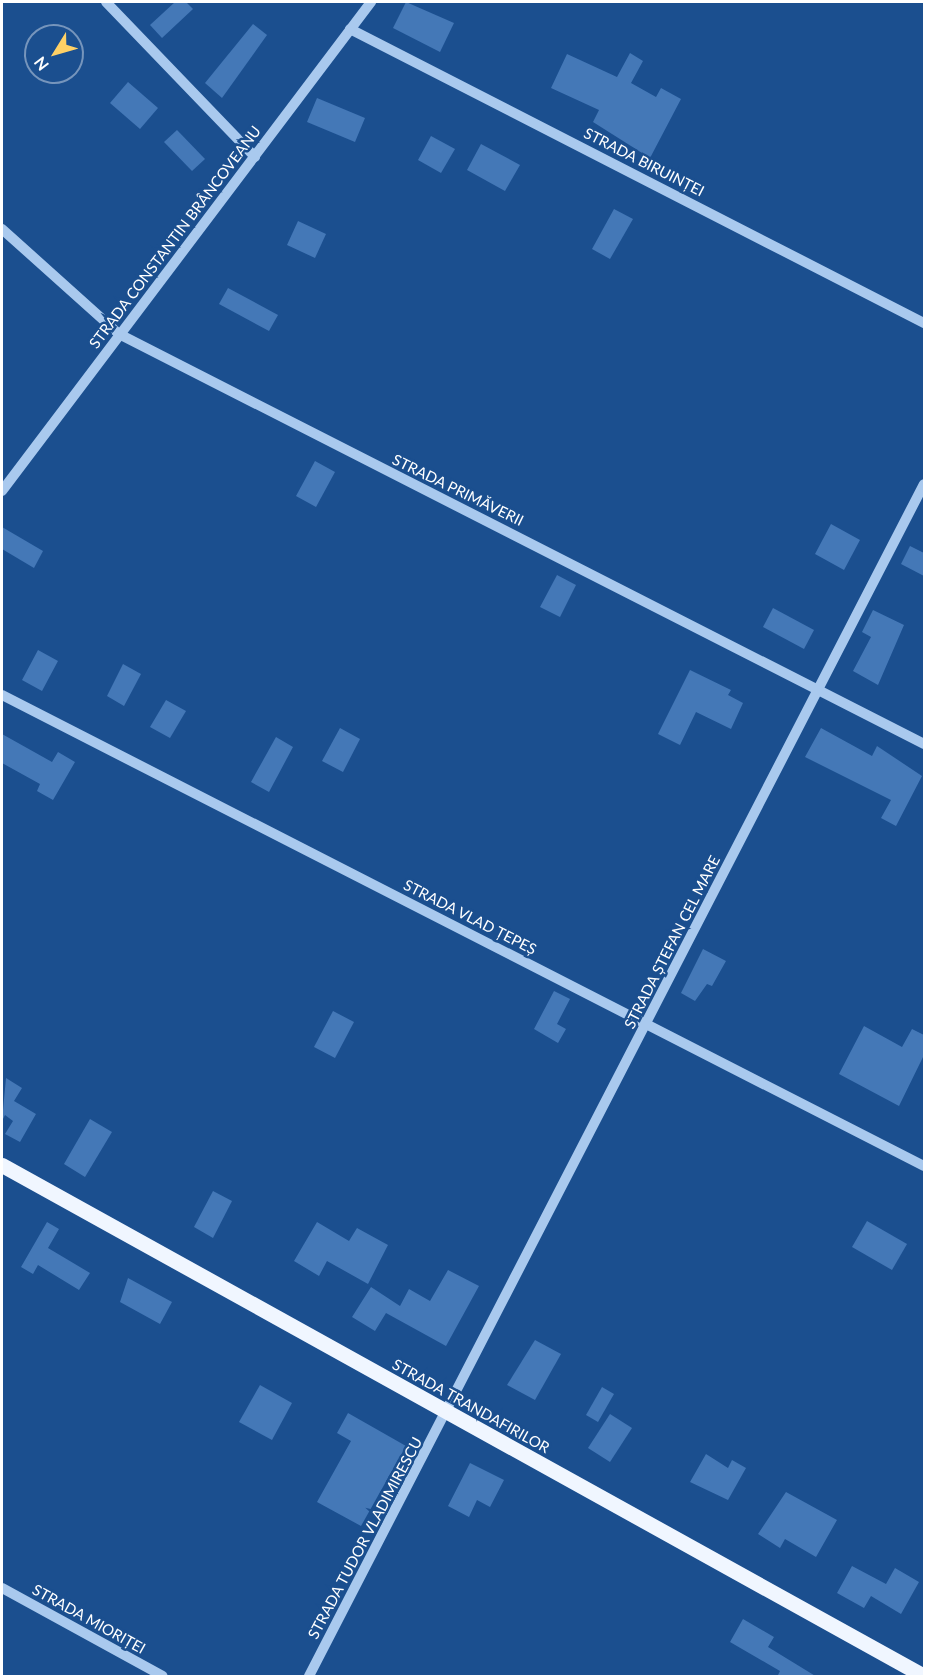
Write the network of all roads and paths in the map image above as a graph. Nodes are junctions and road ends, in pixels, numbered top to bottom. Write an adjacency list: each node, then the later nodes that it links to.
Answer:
1 (106, 2): 4 (street)
2 (371, 2): 3 (street, STRADA CONSTANTIN BRÂNCOVEANU)
3 (350, 29): 4 (street, STRADA CONSTANTIN BRÂNCOVEANU); 6 (street, STRADA BIRUINȚEI)
4 (255, 157): 7 (street, STRADA CONSTANTIN BRÂNCOVEANU)
5 (2, 229): 7 (street, STRADA PRIMĂVERII)
6 (924, 322)
7 (119, 334): 9 (street, STRADA CONSTANTIN BRÂNCOVEANU); 10 (street, STRADA PRIMĂVERII)
8 (924, 484): 10 (street, STRADA ȘTEFAN CEL MARE)
9 (2, 491)
10 (818, 691): 12 (street, STRADA PRIMĂVERII); 13 (street, STRADA ȘTEFAN CEL MARE)
11 (2, 694): 13 (street, STRADA VLAD ȚEPEȘ)
12 (924, 744)
13 (647, 1024): 15 (street, STRADA VLAD ȚEPEȘ); 16 (street, STRADA ȘTEFAN CEL MARE)
14 (2, 1165): 16 (main road, STRADA TRANDAFIRILOR)
15 (924, 1166)
16 (448, 1414): 18 (main road, STRADA TRANDAFIRILOR); 20 (street, STRADA TUDOR VLADIMIRESCU)
17 (2, 1588): 19 (street, STRADA MIORIȚEI)
18 (922, 1675)
19 (163, 1677)
20 (309, 1677)

